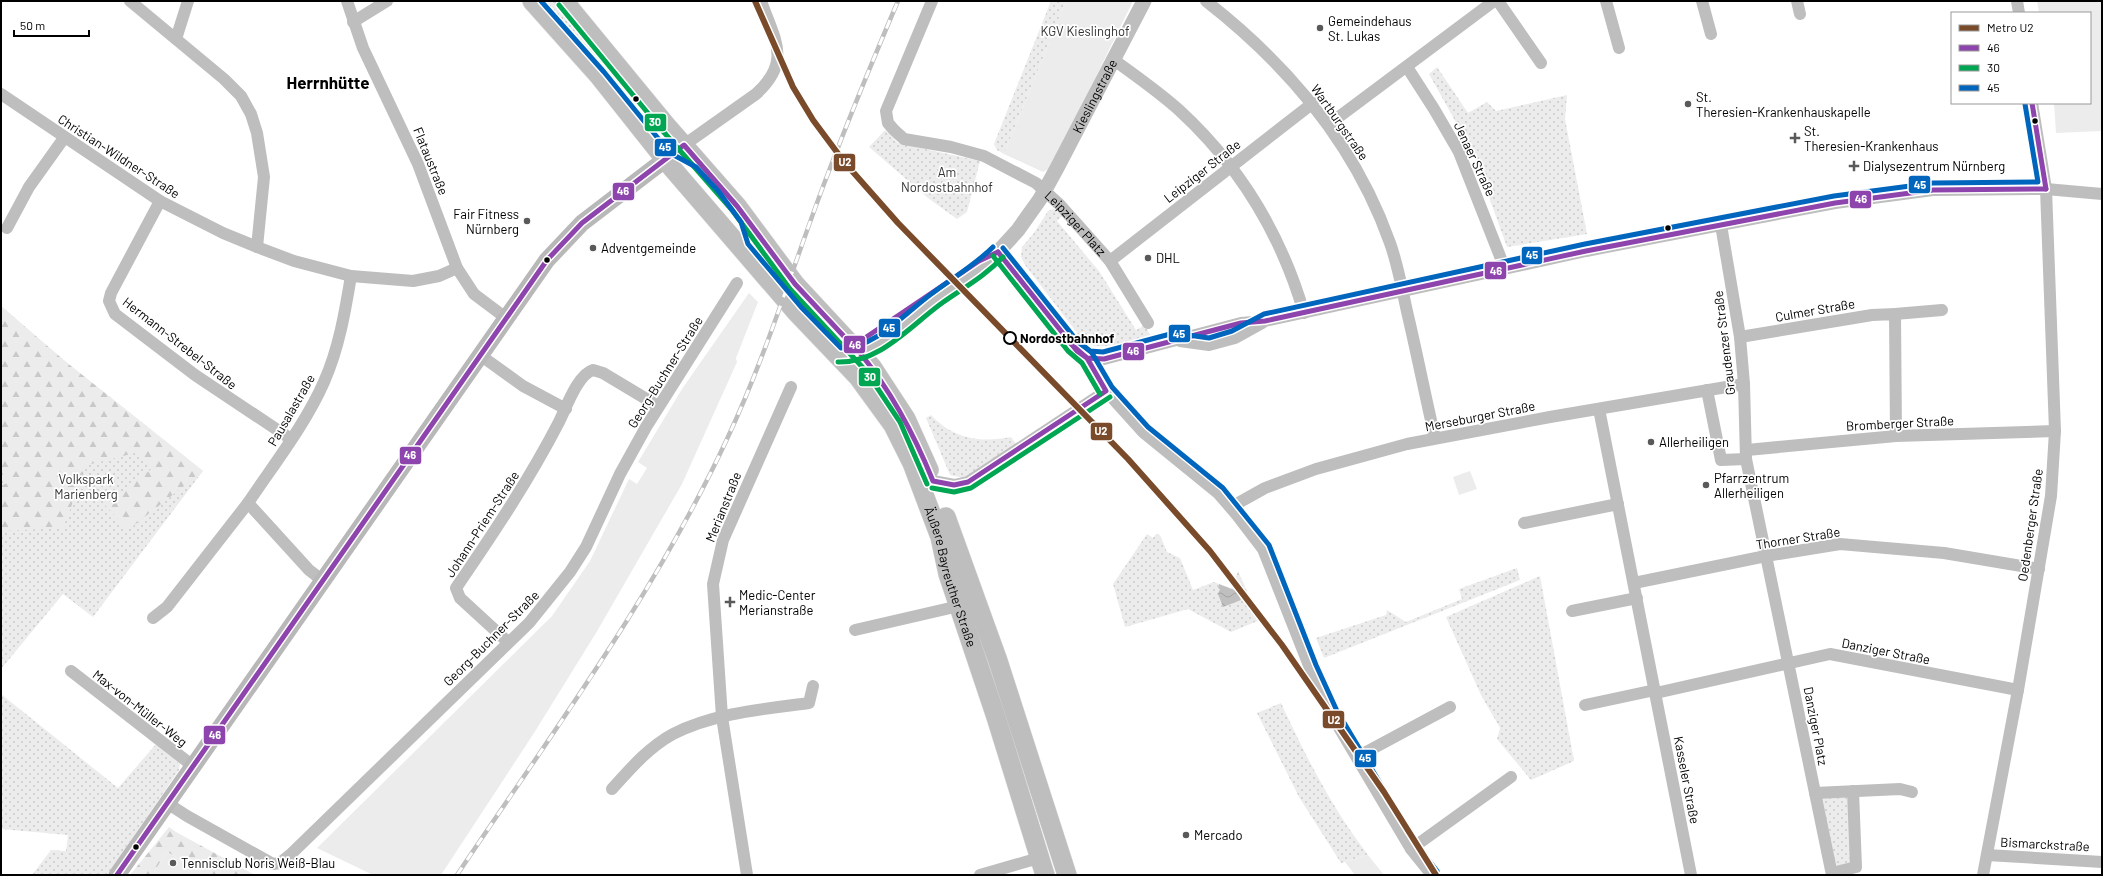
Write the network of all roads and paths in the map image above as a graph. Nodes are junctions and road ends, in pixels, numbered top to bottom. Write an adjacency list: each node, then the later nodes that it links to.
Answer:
1 (130, 1): 21 (street)
2 (188, 1): 21 (street)
3 (347, 1): 19 (street, Flataustraße)
4 (387, 1): 19 (street)
5 (532, 1): 30 (main road, Äußere Bayreuther Straße)
6 (564, 1): 27 (main road, Äußere Bayreuther Straße)
7 (761, 1): 33 (street)
8 (932, 1): 37 (street)
9 (1144, 1): 23 (street, Kieslingstraße)
10 (1206, 1): 28 (street, Wartburgstraße)
11 (1494, 1): 25 (street)
12 (1498, 1): 24 (street)
13 (1606, 1): 22 (street)
14 (1702, 1): 20 (street)
15 (1797, 1): 18 (street)
16 (2017, 1): 17 (street)
17 (2019, 12)
18 (1800, 14)
19 (353, 22): 45 (street, Flataustraße)
20 (1711, 34)
21 (176, 39): 42 (street)
22 (1618, 48)
23 (1114, 60): 35 (street); 37 (street, Kieslingstraße)
24 (1540, 63)
25 (1407, 67): 31 (street); 46 (street, Jenaer Straße)
26 (1, 94): 32 (street, Christian-Wildner-Straße)
27 (643, 97): 30 (main road); 33 (main road, Äußere Bayreuther Straße)
28 (1312, 103): 31 (street, Wartburgstraße); 35 (street, Leipziger Straße)
29 (2032, 104): 36 (street, Oedenberger Straße)
30 (626, 110): 34 (main road, Äußere Bayreuther Straße)
31 (1328, 125): 49 (street, Wartburgstraße)
32 (64, 138): 39 (street, Christian-Wildner-Straße); 41 (street)
33 (684, 145): 34 (main road); 56 (main road, Äußere Bayreuther Straße)
34 (665, 159): 53 (main road); 56 (main road, Äußere Bayreuther Straße)
35 (1231, 166): 44 (street, Leipziger Straße); 51 (street)
36 (2046, 189): 38 (street); 40 (street); 66 (street, Oedenberger Straße)
37 (1045, 190): 43 (street, Leipziger Platz); 44 (street, Leipziger Platz)
38 (2102, 194)
39 (160, 202): 42 (street, Christian-Wildner-Straße); 69 (street, Hermann-Strebel-Straße)
40 (1721, 225): 46 (street); 55 (street, Graudenzer Straße)
41 (7, 228)
42 (257, 247): 47 (street, Christian-Wildner-Straße)
43 (998, 252): 56 (street, Leipziger Platz); 58 (street)
44 (1110, 261): 54 (street, Leipziger Platz)
45 (457, 268): 47 (street, Christian-Wildner-Straße); 53 (street, Flataustraße)
46 (1505, 269): 49 (street)
47 (351, 276): 69 (street, Pausalastraße)
48 (737, 283): 63 (street, Georg-Buchner-Straße)
49 (1402, 291): 51 (street); 68 (street, Wartburgstraße)
50 (1942, 310): 52 (street, Culmer Straße)
51 (1304, 313): 58 (street)
52 (1895, 314): 55 (street, Culmer Straße); 67 (street)
53 (506, 318): 57 (main road)
54 (1148, 323)
55 (1740, 337): 59 (street, Graudenzer Straße)
56 (850, 351): 71 (main road, Äußere Bayreuther Straße); 81 (main road, Äußere Bayreuther Straße)
57 (480, 355): 64 (street); 78 (main road)
58 (1087, 358): 61 (street)
59 (1744, 384): 62 (street, Merseburger Straße); 70 (street, Graudenzer Straße)
60 (791, 387): 93 (street, Merianstraße)
61 (1106, 390): 71 (street); 74 (street)
62 (1707, 390): 65 (street, Merseburger Straße); 70 (street, Graudenzer Straße)
63 (658, 406): 64 (street); 85 (street, Georg-Buchner-Straße)
64 (566, 409): 85 (street, Johann-Priem-Straße)
65 (1599, 409): 68 (street, Merseburger Straße); 73 (street, Kasseler Straße)
66 (2055, 431): 67 (street, Bromberger Straße); 77 (street, Oedenberger Straße)
67 (1896, 436): 70 (street, Bromberger Straße)
68 (1435, 438): 74 (street, Merseburger Straße)
69 (291, 439): 72 (street, Pausalastraße)
70 (1746, 454): 76 (street, Graudenzer Straße)
71 (932, 480): 110 (main road, Äußere Bayreuther Straße)
72 (248, 503): 78 (street); 83 (street, Pausalastraße)
73 (1618, 504): 75 (street); 79 (street, Kasseler Straße)
74 (1231, 507): 94 (street)
75 (1524, 523)
76 (1766, 556): 77 (street, Thorner Straße); 79 (street, Thorner Straße); 86 (street, Graudenzer Straße)
77 (2039, 569): 89 (street, Oedenberger Straße)
78 (322, 580): 95 (main road)
79 (1634, 583): 80 (street, Kasseler Straße)
80 (1637, 598): 82 (street); 90 (street, Kasseler Straße)
81 (959, 606): 84 (street); 105 (main road, Äußere Bayreuther Straße)
82 (1572, 611)
83 (153, 618)
84 (855, 630)
85 (508, 642): 101 (street, Georg-Buchner-Straße)
86 (1789, 664): 89 (street, Danziger Straße); 90 (street, Danziger Straße); 100 (street, Danziger Platz)
87 (71, 671): 95 (street, Max-von-Müller-Weg)
88 (813, 686): 93 (street)
89 (2018, 690): 103 (street, Oedenberger Straße)
90 (1656, 692): 91 (street); 112 (street, Kasseler Straße)
91 (1585, 705)
92 (1450, 707): 94 (street)
93 (722, 717): 97 (street); 108 (street, Merianstraße)
94 (1357, 757): 102 (street)
95 (192, 766): 101 (main road)
96 (1511, 777): 102 (street)
97 (612, 789)
98 (1853, 791): 99 (street); 100 (street); 106 (street, Danziger Platz)
99 (1912, 792)
100 (1815, 793): 106 (street, Danziger Platz)
101 (167, 803): 107 (main road)
102 (1411, 848): 111 (street)
103 (1987, 855): 104 (street, Bismarckstraße); 113 (street, Oedenberger Straße)
104 (2102, 862)
105 (1042, 866): 109 (street)
106 (1832, 874)
107 (117, 875)
108 (747, 875)
109 (980, 875)
110 (1067, 875)
111 (1432, 875)
112 (1691, 875)
113 (1983, 875)

